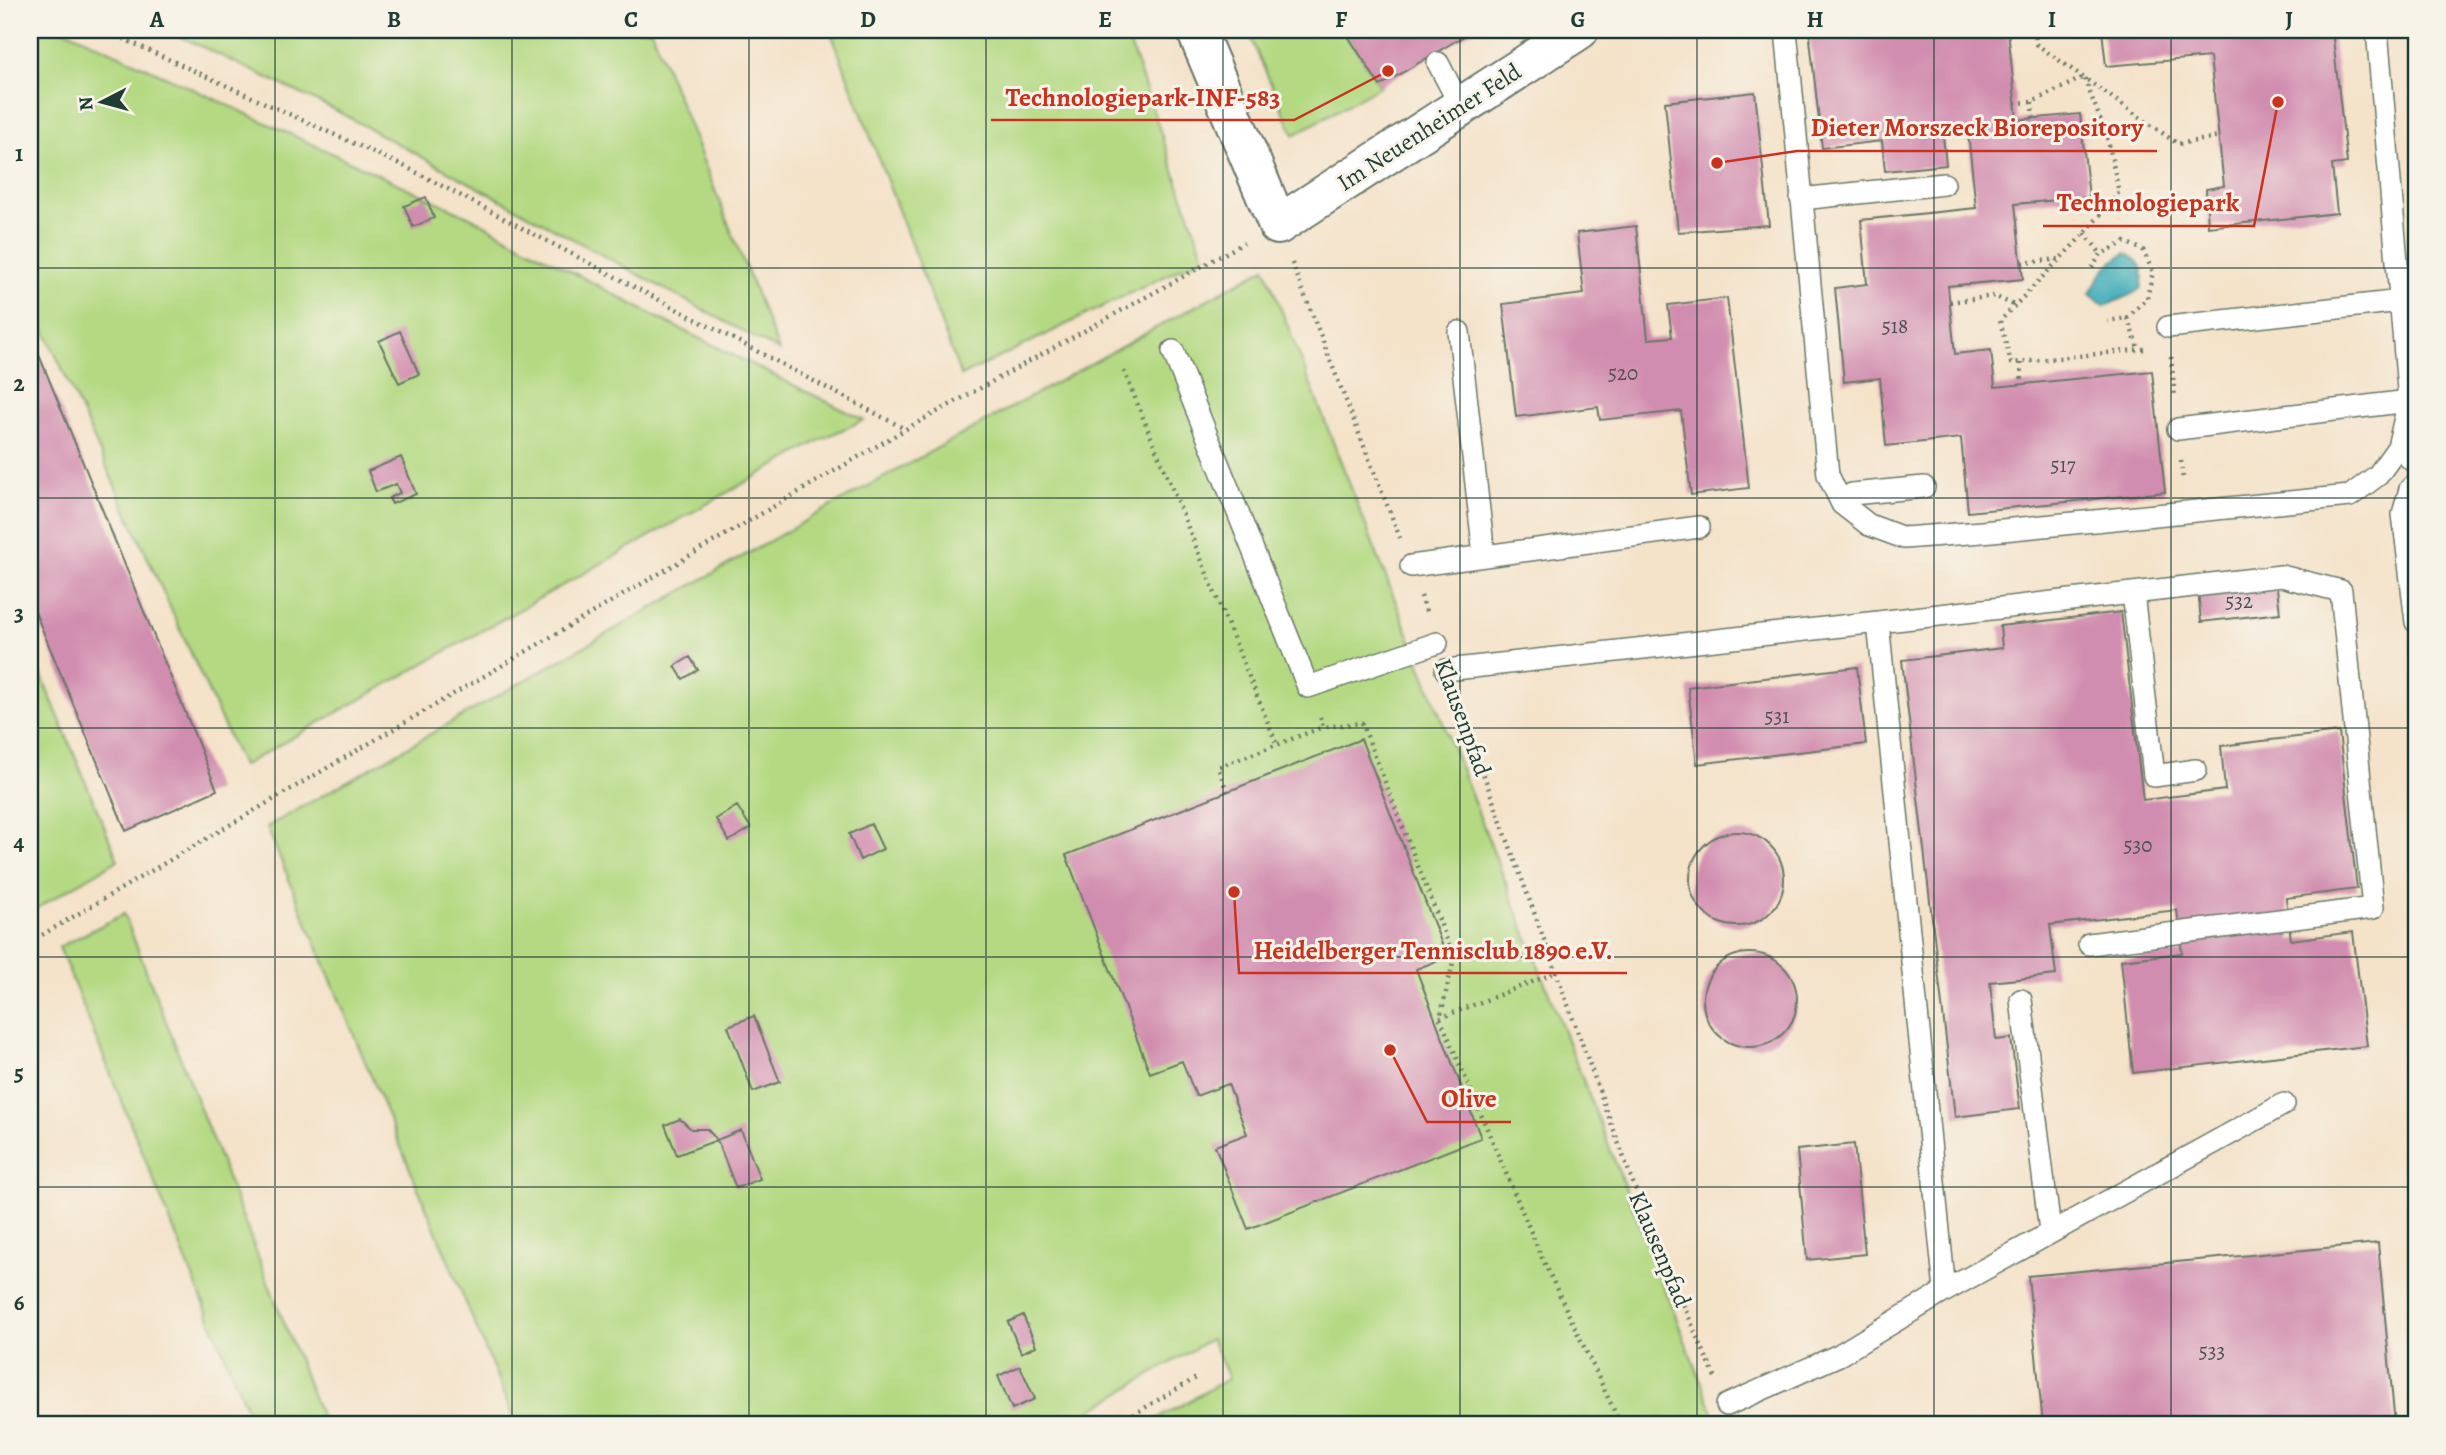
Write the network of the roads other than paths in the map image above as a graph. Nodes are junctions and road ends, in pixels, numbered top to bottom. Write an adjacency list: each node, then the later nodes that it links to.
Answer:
1 (1196, 30): 6 (street, Im Neuenheimer Feld)
2 (1578, 30): 6 (street, Im Neuenheimer Feld)
3 (1786, 30): 8 (lane)
4 (2377, 30): 9 (lane)
5 (1438, 63): 6 (lane)
6 (1461, 107)
7 (1944, 184): 8 (lane)
8 (1801, 199): 19 (lane)
9 (2401, 301): 11 (lane); 13 (lane)
10 (1459, 332): 21 (lane)
11 (2169, 336)
12 (1173, 351): 26 (lane)
13 (2409, 401): 14 (lane); 15 (lane)
14 (2178, 429)
15 (2398, 447): 16 (lane); 19 (lane)
16 (2416, 464)
17 (2416, 483): 25 (lane)
18 (1924, 487): 19 (lane)
19 (1842, 504)
20 (1699, 527): 21 (lane)
21 (1484, 555): 22 (lane)
22 (1410, 566)
23 (2133, 593): 24 (lane); 28 (lane); 29 (lane)
24 (1878, 622): 27 (lane); 33 (lane)
25 (2416, 622)
26 (1437, 643)
27 (1446, 670)
28 (2196, 770)
29 (2089, 944)
30 (2021, 1000): 32 (lane)
31 (2284, 1104): 32 (lane)
32 (2050, 1231): 33 (lane)
33 (1945, 1291): 34 (lane)
34 (1727, 1405)

